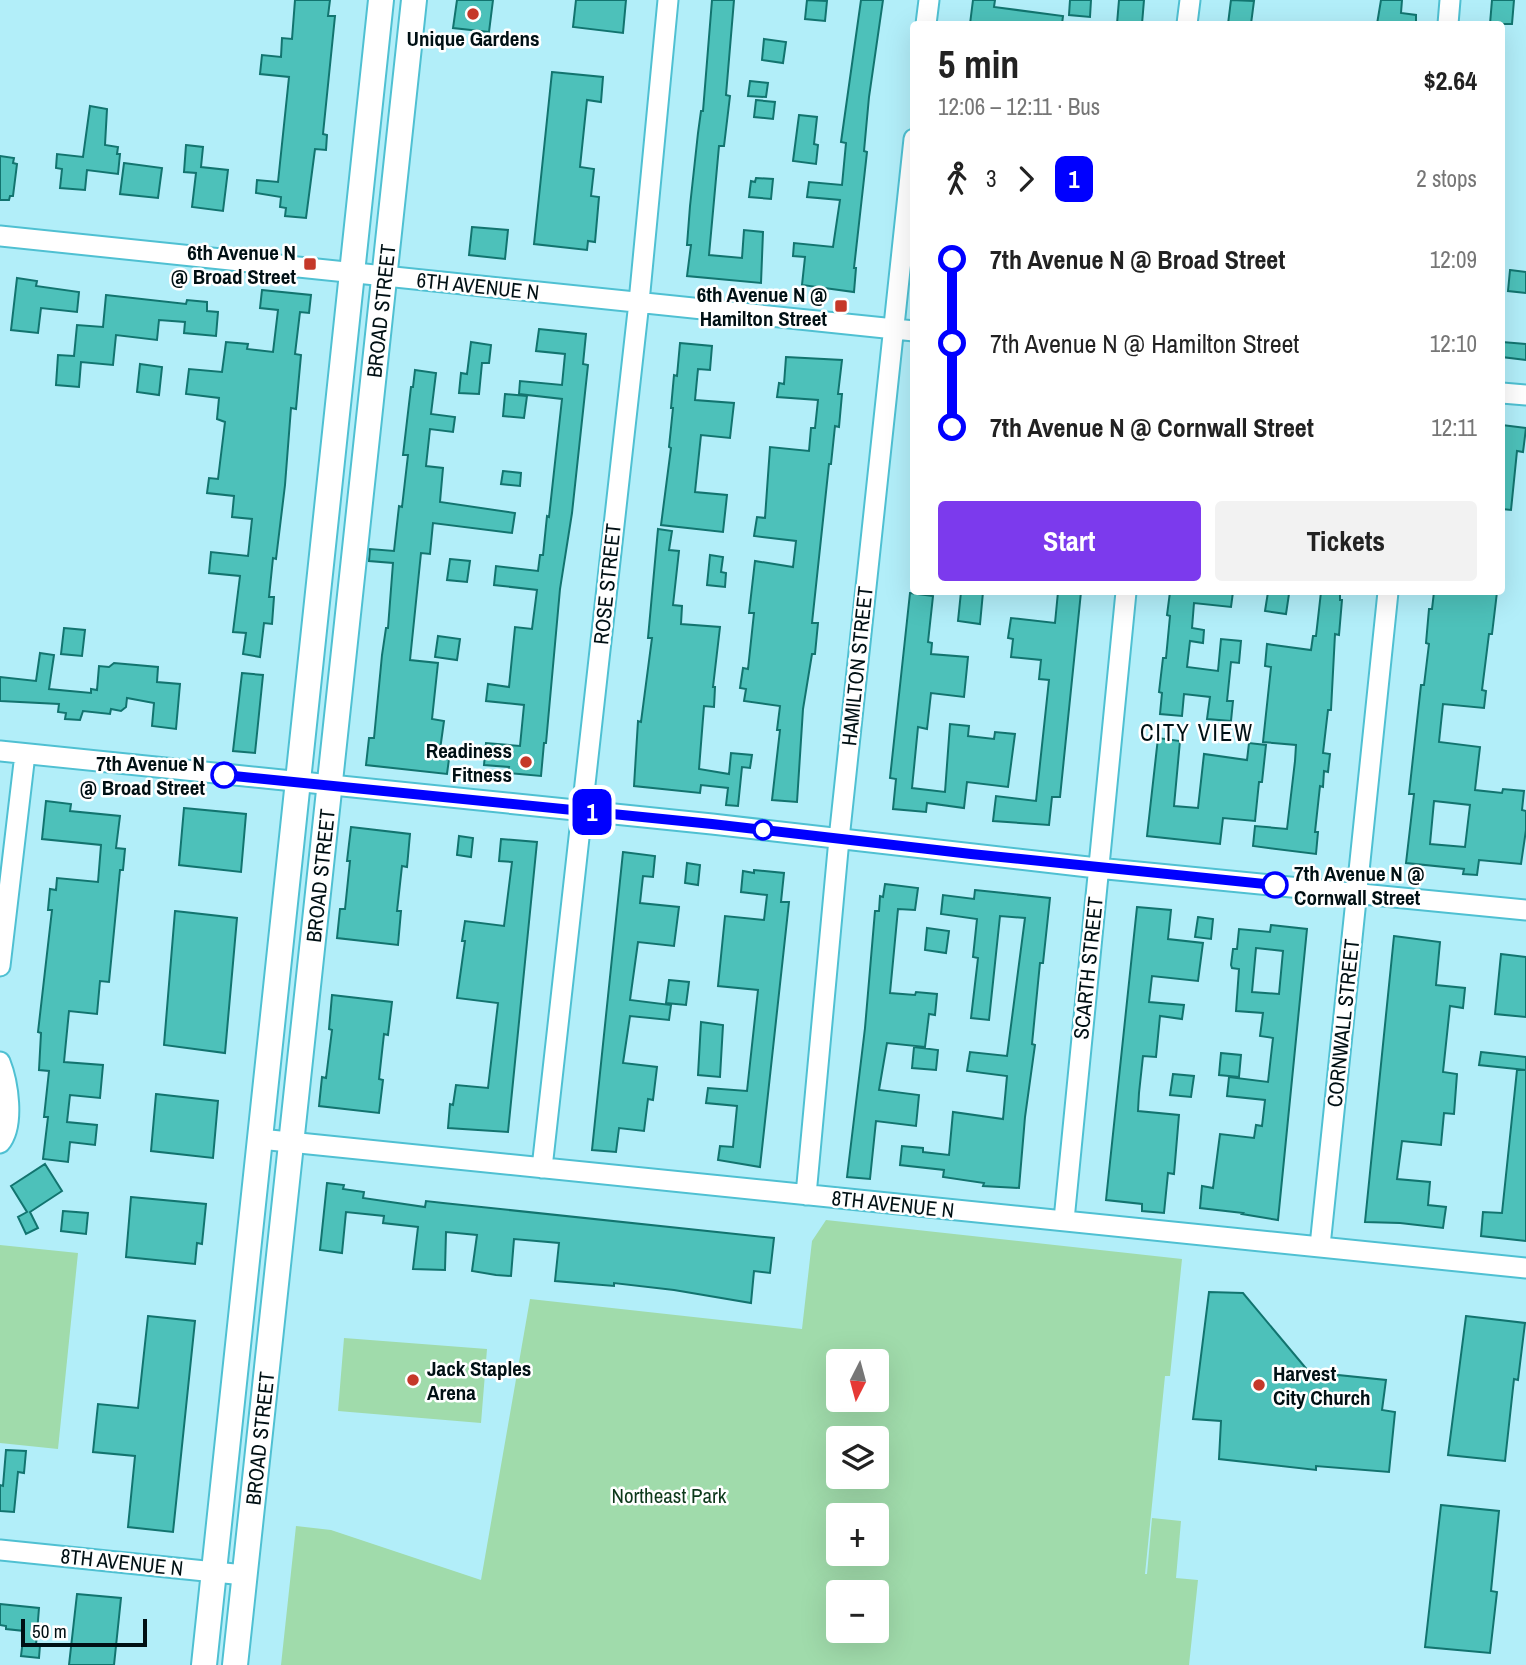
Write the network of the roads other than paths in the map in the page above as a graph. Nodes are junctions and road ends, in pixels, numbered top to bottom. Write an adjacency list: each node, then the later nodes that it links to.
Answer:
1 (381, 0): 12 (main road, BROAD STREET)
2 (414, 0): 13 (main road, BROAD STREET)
3 (668, 0): 14 (street, ROSE STREET)
4 (929, 0): 7 (street)
5 (1190, 0): 8 (street)
6 (1450, 0): 9 (street)
7 (926, 21)
8 (1187, 21)
9 (1448, 21)
10 (910, 174): 15 (street, HAMILTON STREET)
11 (0, 236): 12 (street, 6TH AVENUE N)
12 (352, 272): 13 (street, 6TH AVENUE N); 23 (main road, BROAD STREET)
13 (384, 276): 14 (street, 6TH AVENUE N); 24 (main road, BROAD STREET)
14 (639, 302): 15 (street, 6TH AVENUE N); 25 (street, ROSE STREET)
15 (892, 329): 16 (street, 6TH AVENUE N); 26 (street, HAMILTON STREET)
16 (910, 331)
17 (1505, 393): 18 (street)
18 (1526, 395)
19 (1126, 595): 27 (street, SCARTH STREET)
20 (1388, 595): 28 (street, CORNWALL STREET)
21 (0, 751): 22 (street)
22 (26, 754): 23 (street); 30 (street)
23 (298, 783): 24 (street); 32 (main road, BROAD STREET)
24 (331, 786): 25 (street); 33 (main road, BROAD STREET)
25 (581, 811): 26 (street); 35 (street, ROSE STREET)
26 (839, 839): 27 (street); 36 (street, HAMILTON STREET)
27 (1097, 868): 28 (street); 37 (street, SCARTH STREET)
28 (1357, 892): 29 (street); 38 (street, CORNWALL STREET)
29 (1526, 910)
30 (0, 966)
31 (0, 1062): 34 (street)
32 (260, 1139): 33 (street, 8TH AVENUE N); 41 (main road, BROAD STREET)
33 (291, 1142): 35 (street, 8TH AVENUE N); 42 (main road, BROAD STREET)
34 (0, 1143)
35 (542, 1168): 36 (street, 8TH AVENUE N)
36 (806, 1195): 37 (street, 8TH AVENUE N)
37 (1063, 1220): 38 (street, 8TH AVENUE N)
38 (1320, 1246): 39 (street, 8TH AVENUE N)
39 (1526, 1268)
40 (0, 1550): 41 (street, 8TH AVENUE N)
41 (214, 1572): 42 (street, 8TH AVENUE N); 43 (main road, BROAD STREET)
42 (244, 1575): 44 (main road, BROAD STREET)
43 (204, 1665)
44 (235, 1665)

